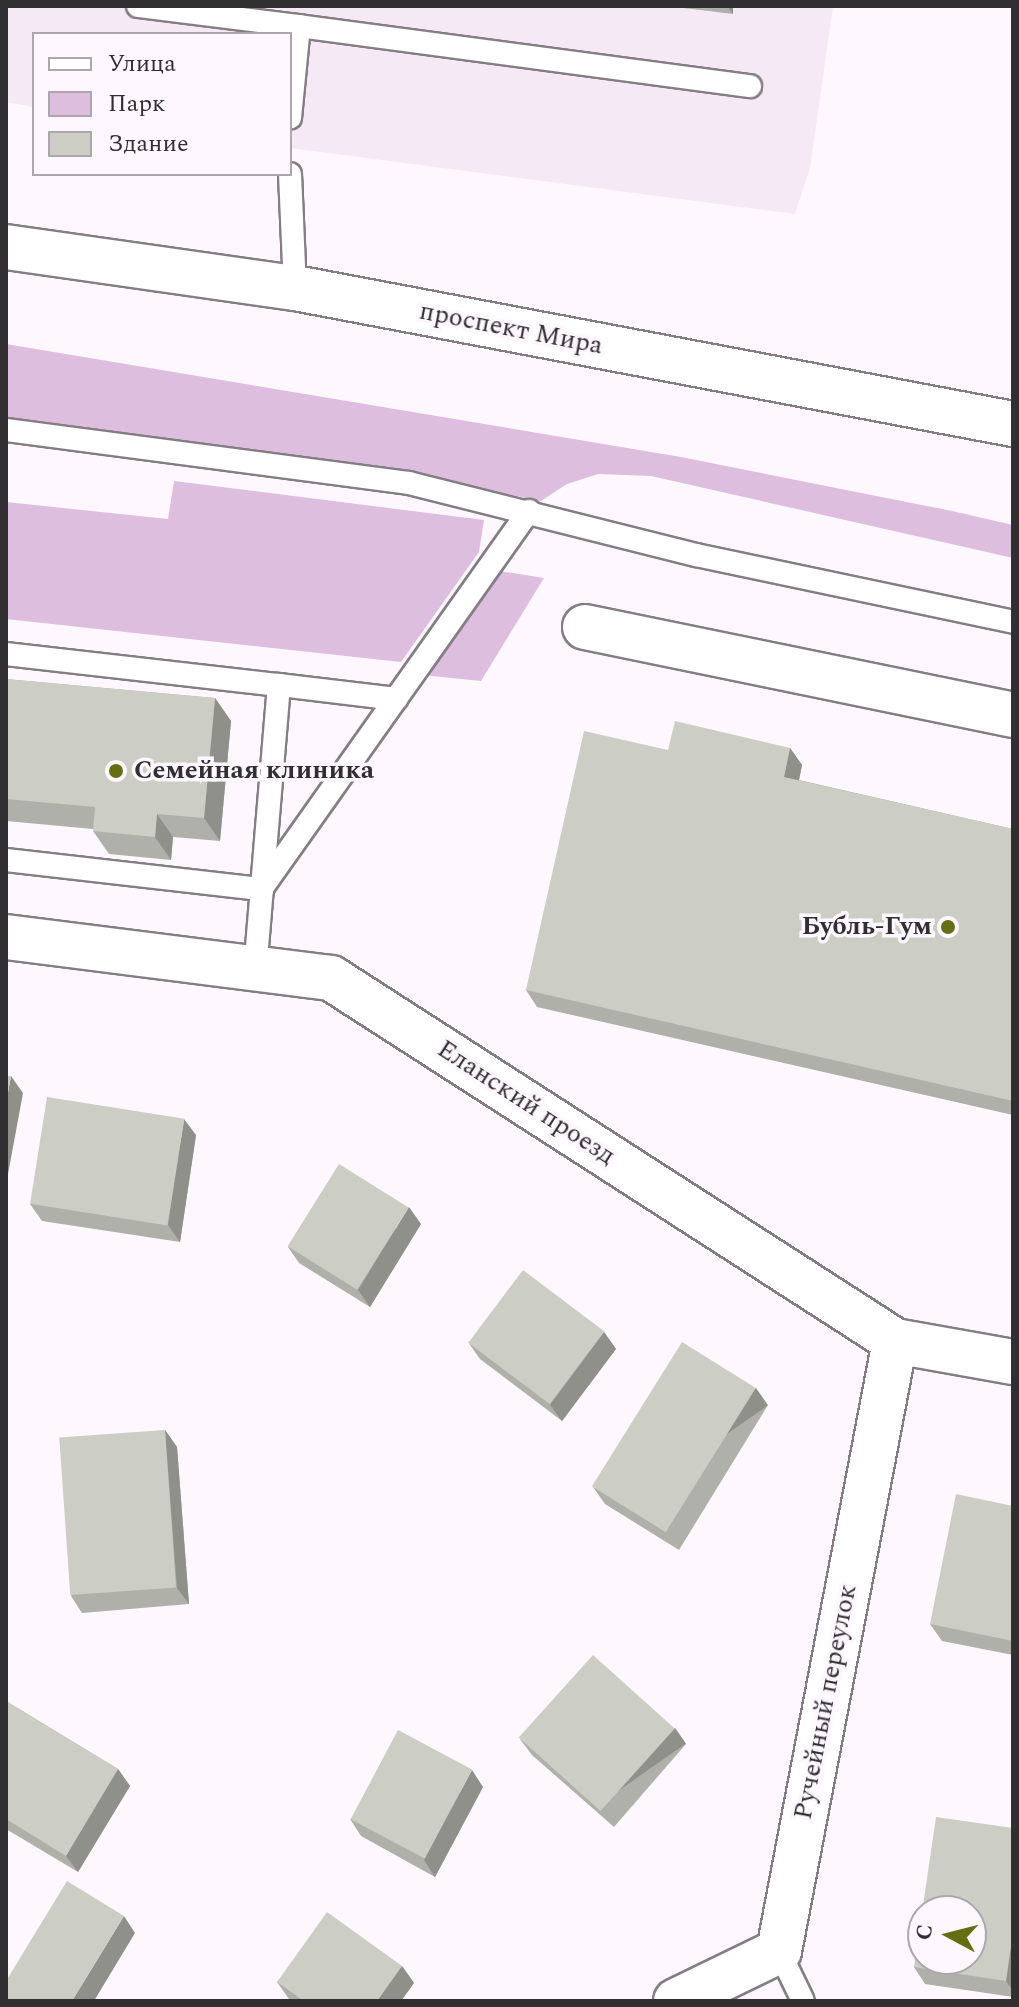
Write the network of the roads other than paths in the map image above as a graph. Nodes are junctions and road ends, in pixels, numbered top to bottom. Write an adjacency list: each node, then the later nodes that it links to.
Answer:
1 (138, 6): 2 (lane)
2 (299, 26): 3 (lane); 4 (lane)
3 (750, 86)
4 (292, 98)
5 (290, 176): 7 (lane)
6 (6, 247): 7 (street, проспект Мира)
7 (295, 288): 8 (street, проспект Мира)
8 (1013, 424)
9 (6, 430): 10 (lane)
10 (529, 511): 11 (lane); 15 (lane)
11 (1013, 622)
12 (585, 627): 16 (street)
13 (6, 654): 14 (lane)
14 (279, 685): 15 (lane); 18 (lane)
15 (396, 699): 18 (lane)
16 (1013, 715)
17 (6, 860): 18 (lane)
18 (262, 889): 20 (lane)
19 (6, 937): 20 (street, Еланский проезд)
20 (255, 968): 21 (street, Еланский проезд)
21 (895, 1341): 22 (street, Еланский проезд); 23 (street, Ручейный переулок)
22 (1013, 1362)
23 (779, 1951): 24 (street); 25 (lane)
24 (676, 2001)
25 (803, 2001)

